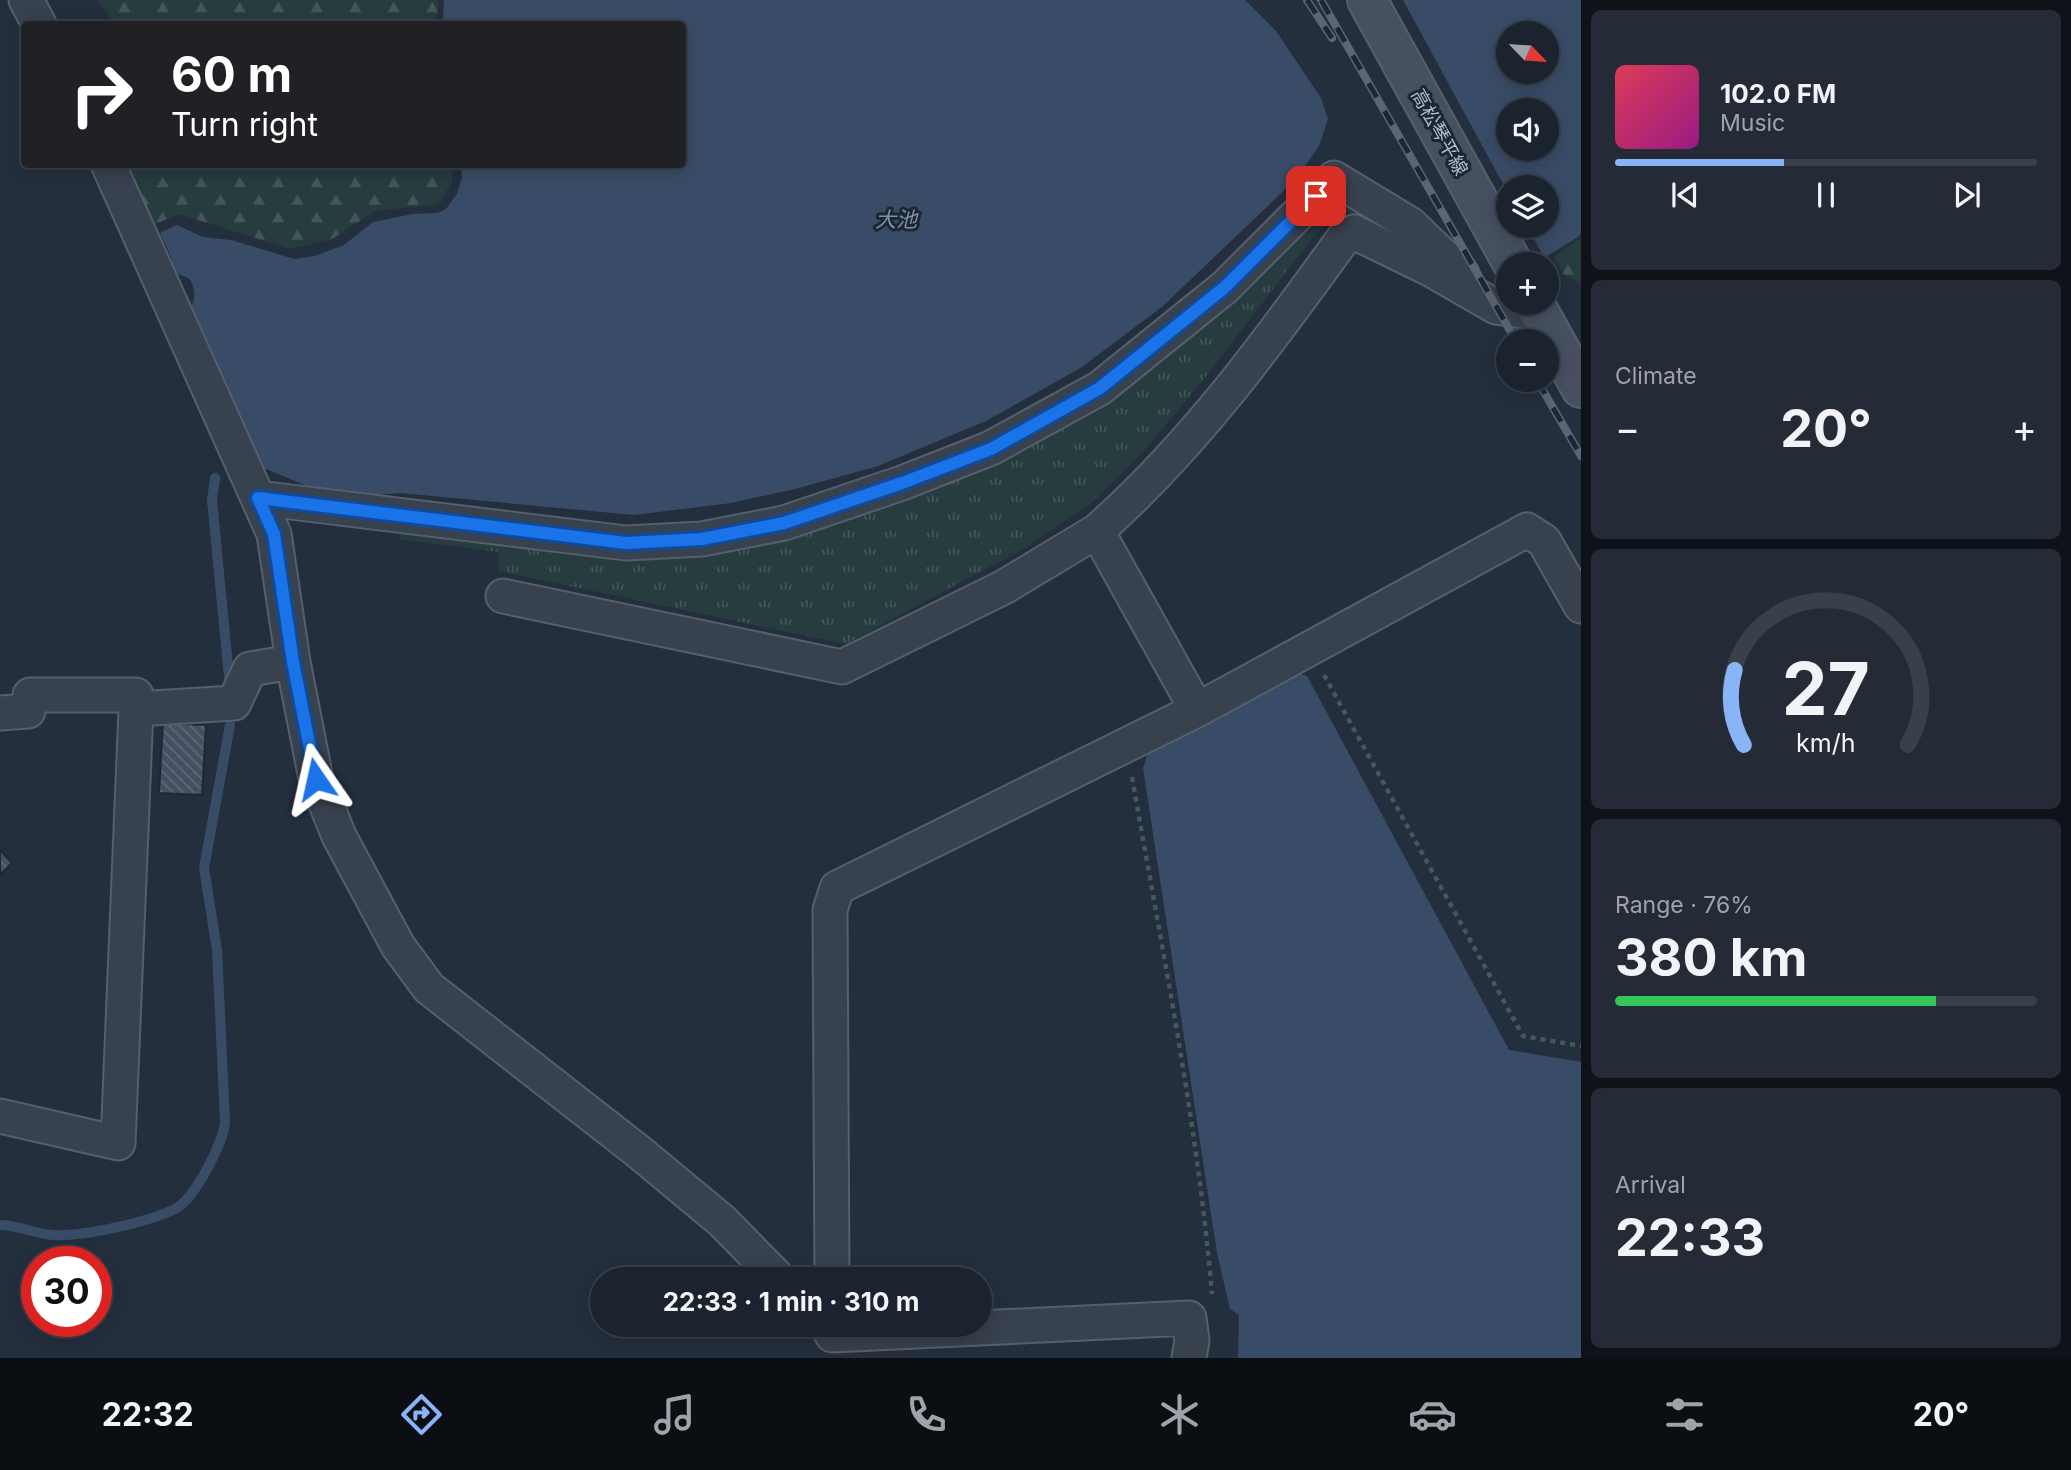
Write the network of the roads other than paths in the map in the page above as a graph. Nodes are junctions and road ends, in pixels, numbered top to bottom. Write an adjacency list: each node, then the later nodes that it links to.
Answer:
1 (26, 0): 3 (street)
2 (1367, 0): 5 (main road, 高松琴平線)
3 (37, 21)
4 (110, 168): 9 (street)
5 (1506, 252)
6 (1496, 307): 9 (street); 10 (street)
7 (1541, 315): 8 (main road)
8 (1581, 388)
9 (258, 498): 13 (street)
10 (1097, 531): 11 (street); 15 (street)
11 (503, 596)
12 (1581, 606): 15 (street)
13 (293, 662): 14 (street); 18 (street)
14 (135, 709): 16 (street); 17 (street)
15 (1197, 710): 19 (street)
16 (0, 713)
17 (0, 1116)
18 (767, 1267)
19 (832, 1267)
20 (992, 1323): 23 (street)
21 (838, 1337): 22 (street)
22 (860, 1358)
23 (1189, 1358)

